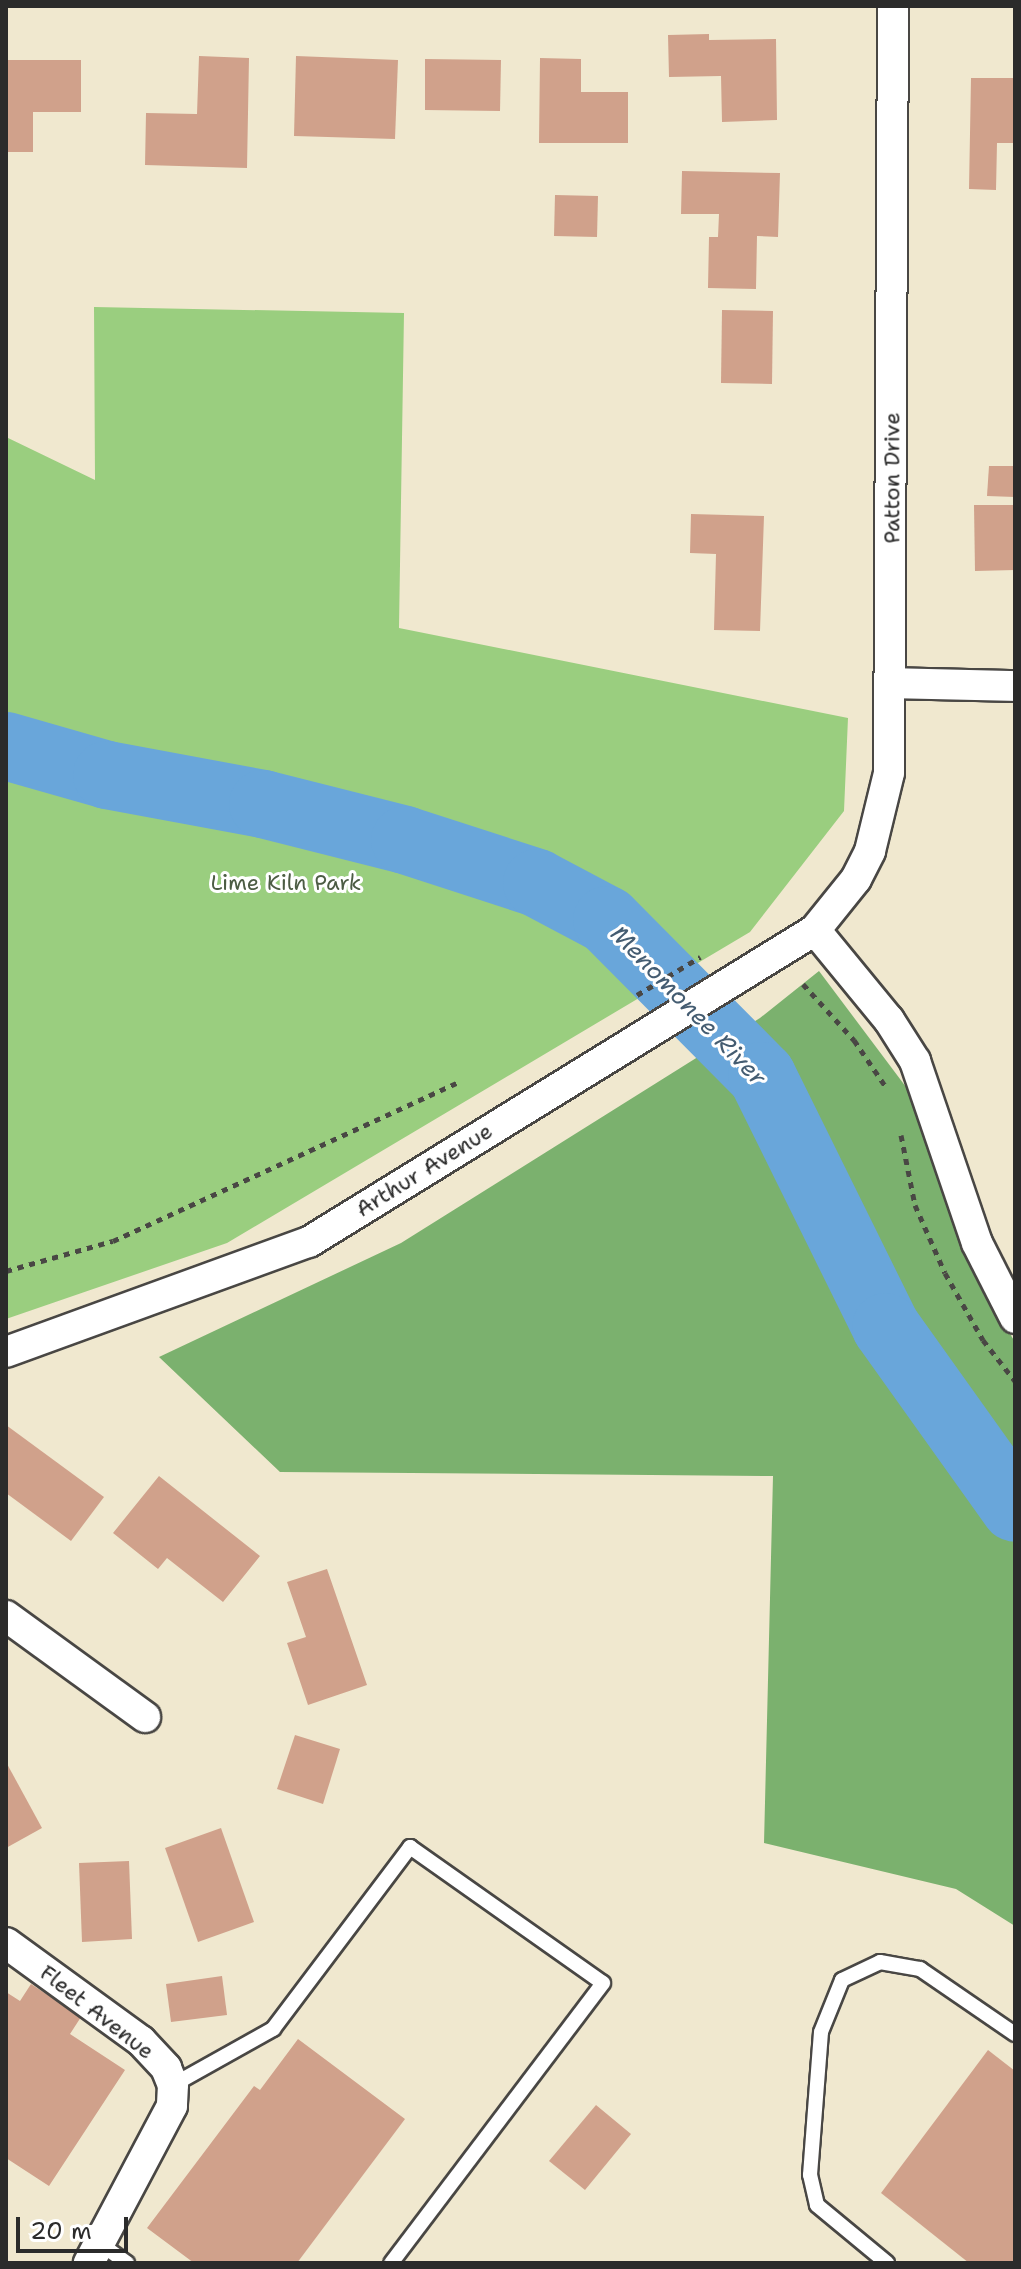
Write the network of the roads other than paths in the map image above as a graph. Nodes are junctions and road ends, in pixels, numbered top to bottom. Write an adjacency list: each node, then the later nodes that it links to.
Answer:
1 (893, 6): 2 (street, Patton Drive)
2 (892, 683): 3 (street); 4 (street, Patton Drive)
3 (1015, 686)
4 (815, 930): 5 (street); 6 (street, Arthur Avenue)
5 (1015, 1318)
6 (6, 1352)
7 (6, 1616): 8 (street)
8 (145, 1717)
9 (6, 1943): 11 (street, Fleet Avenue)
10 (1015, 2034): 15 (lane)
11 (173, 2085): 12 (street); 14 (lane)
12 (93, 2252): 13 (lane)
13 (127, 2263)
14 (391, 2263)
15 (887, 2263)

